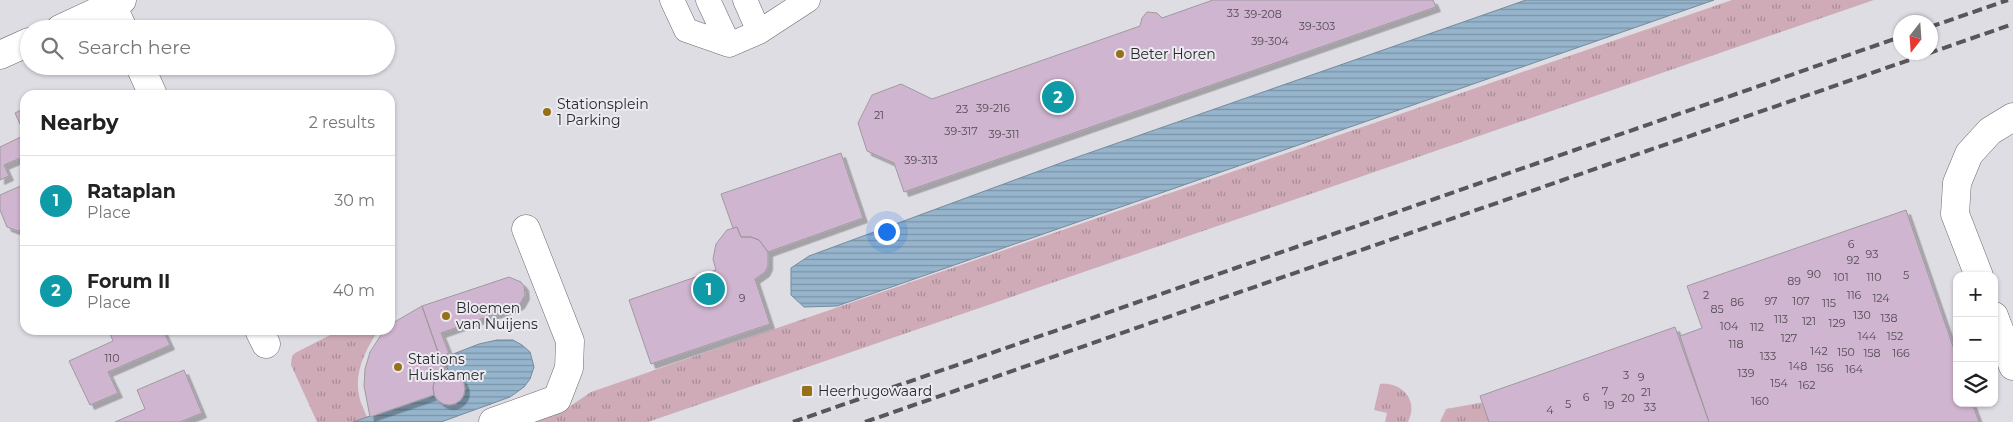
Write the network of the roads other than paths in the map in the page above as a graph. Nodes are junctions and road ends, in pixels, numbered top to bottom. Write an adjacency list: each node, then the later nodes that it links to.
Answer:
1 (672, 0): 9 (lane)
2 (708, 0): 9 (lane)
3 (745, 0): 7 (lane)
4 (808, 0): 7 (lane)
5 (117, 8): 6 (street)
6 (84, 20)
7 (760, 32): 9 (lane)
8 (20, 46): 10 (street)
9 (730, 46)
10 (0, 55)
11 (144, 75): 12 (street)
12 (151, 90)
13 (2013, 117): 15 (street)
14 (526, 229): 18 (street)
15 (1977, 272)
16 (1994, 317): 17 (street)
17 (2013, 366)
18 (493, 422)

